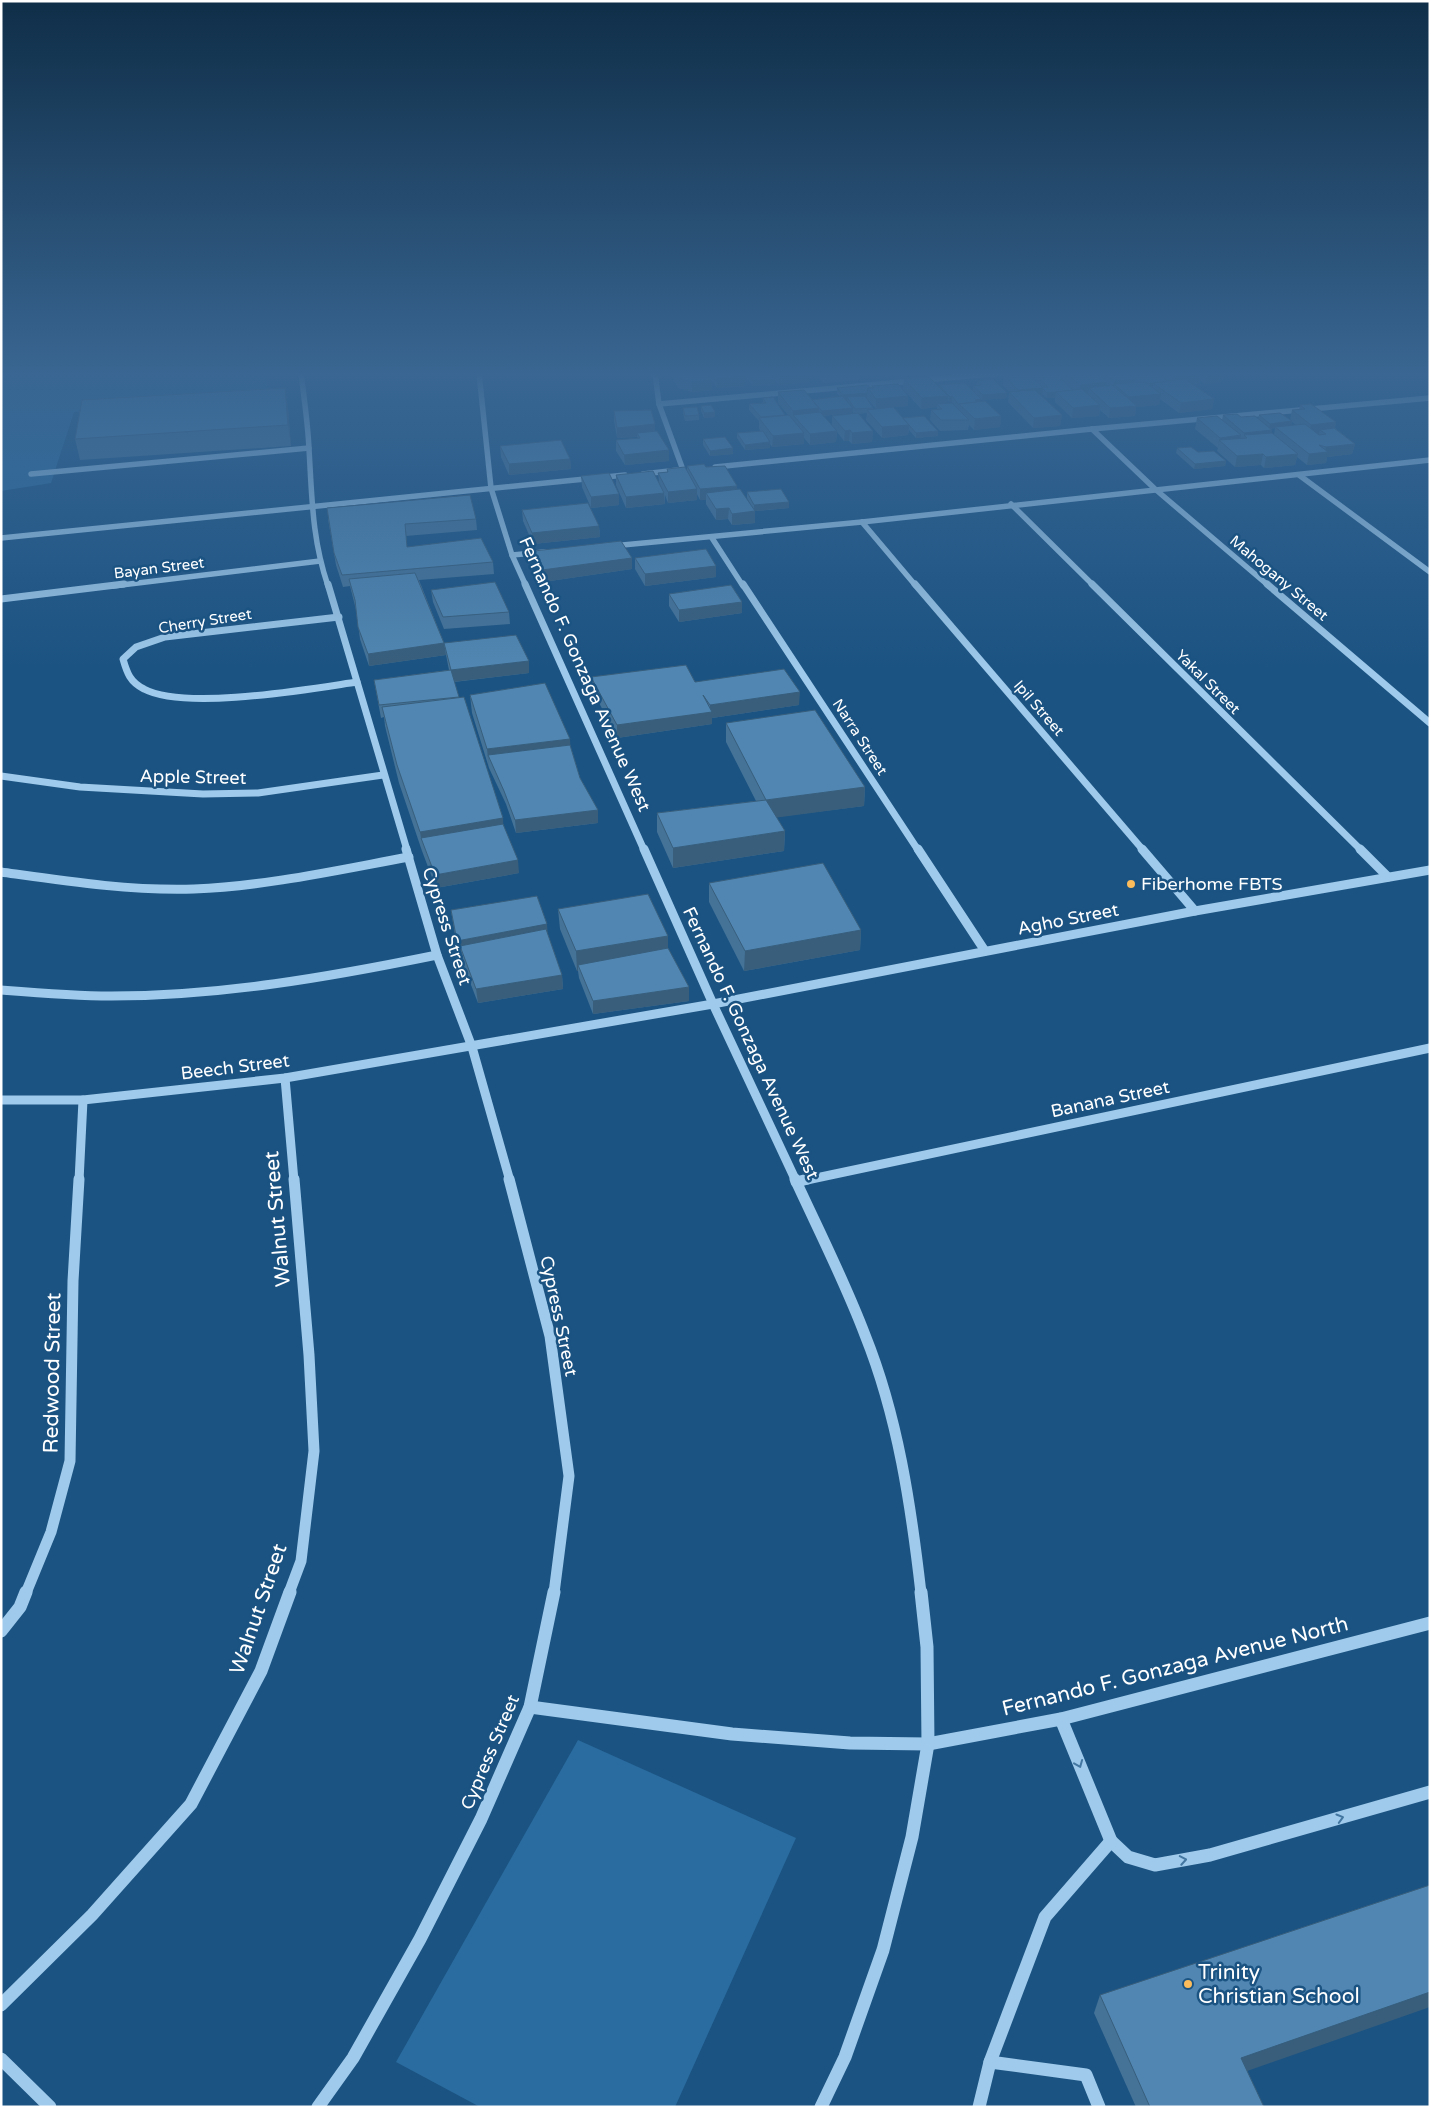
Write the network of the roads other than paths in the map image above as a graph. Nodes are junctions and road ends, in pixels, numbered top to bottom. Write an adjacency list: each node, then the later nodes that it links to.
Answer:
1 (59, 471): 7 (street)
2 (310, 471): 12 (street, Cypress Street)
3 (489, 471): 9 (street, Fernando F. Gonzaga Avenue West)
4 (668, 471): 9 (street)
5 (1136, 471): 10 (street, Mahogany Street)
6 (1331, 471): 8 (street)
7 (31, 474)
8 (1299, 475): 10 (street); 20 (street)
9 (491, 488): 12 (street); 18 (street, Fernando F. Gonzaga Avenue West)
10 (1155, 489): 11 (street); 24 (street, Mahogany Street)
11 (1011, 504): 13 (street); 30 (street, Yakal Street)
12 (312, 506): 14 (street); 19 (street, Cypress Street)
13 (862, 522): 15 (street); 31 (street, Ipil Street)
14 (1, 538)
15 (712, 538): 16 (street); 32 (street, Narra Street)
16 (607, 547)
17 (550, 552): 18 (street)
18 (512, 555): 35 (street, Fernando F. Gonzaga Avenue West)
19 (320, 562): 21 (street, Bayan Street); 22 (street, Cypress Street)
20 (1430, 572)
21 (1, 600)
22 (338, 617): 23 (street, Cypress Street); 23 (street, Cherry Street)
23 (357, 682): 25 (street, Cypress Street)
24 (1430, 723)
25 (383, 774): 26 (street, Apple Street); 27 (street, Cypress Street)
26 (1, 776)
27 (409, 857): 29 (street); 33 (street, Cypress Street)
28 (1430, 870): 30 (street, Agho Street)
29 (1, 872)
30 (1388, 877): 31 (street, Agho Street)
31 (1195, 911): 32 (street, Agho Street)
32 (985, 951): 35 (street, Agho Street)
33 (437, 955): 34 (street); 36 (street, Cypress Street)
34 (1, 990)
35 (713, 1004): 36 (street, Beech Street); 41 (street, Fernando F. Gonzaga Avenue West)
36 (472, 1047): 38 (street, Beech Street); 44 (street, Cypress Street)
37 (1430, 1048): 41 (street, Banana Street)
38 (285, 1078): 40 (street, Beech Street); 49 (street, Walnut Street)
39 (1, 1100): 40 (street, Beech Street)
40 (83, 1100): 43 (street, Redwood Street)
41 (796, 1182): 46 (street, Fernando F. Gonzaga Avenue West)
42 (1430, 1623): 45 (street, Fernando F. Gonzaga Avenue North)
43 (1, 1631)
44 (530, 1707): 46 (street, Fernando F. Gonzaga Avenue North); 53 (street, Cypress Street)
45 (1061, 1719): 46 (street, Fernando F. Gonzaga Avenue North); 48 (street, one-way to 48)
46 (928, 1744): 54 (street, Fernando F. Gonzaga Avenue West)
47 (1430, 1792): 48 (street, one-way to 47)
48 (1112, 1841): 51 (street)
49 (1, 2006)
50 (1, 2059): 52 (street)
51 (990, 2062): 55 (street); 56 (street)
52 (50, 2107)
53 (318, 2107)
54 (821, 2107)
55 (979, 2107)
56 (1099, 2107)

